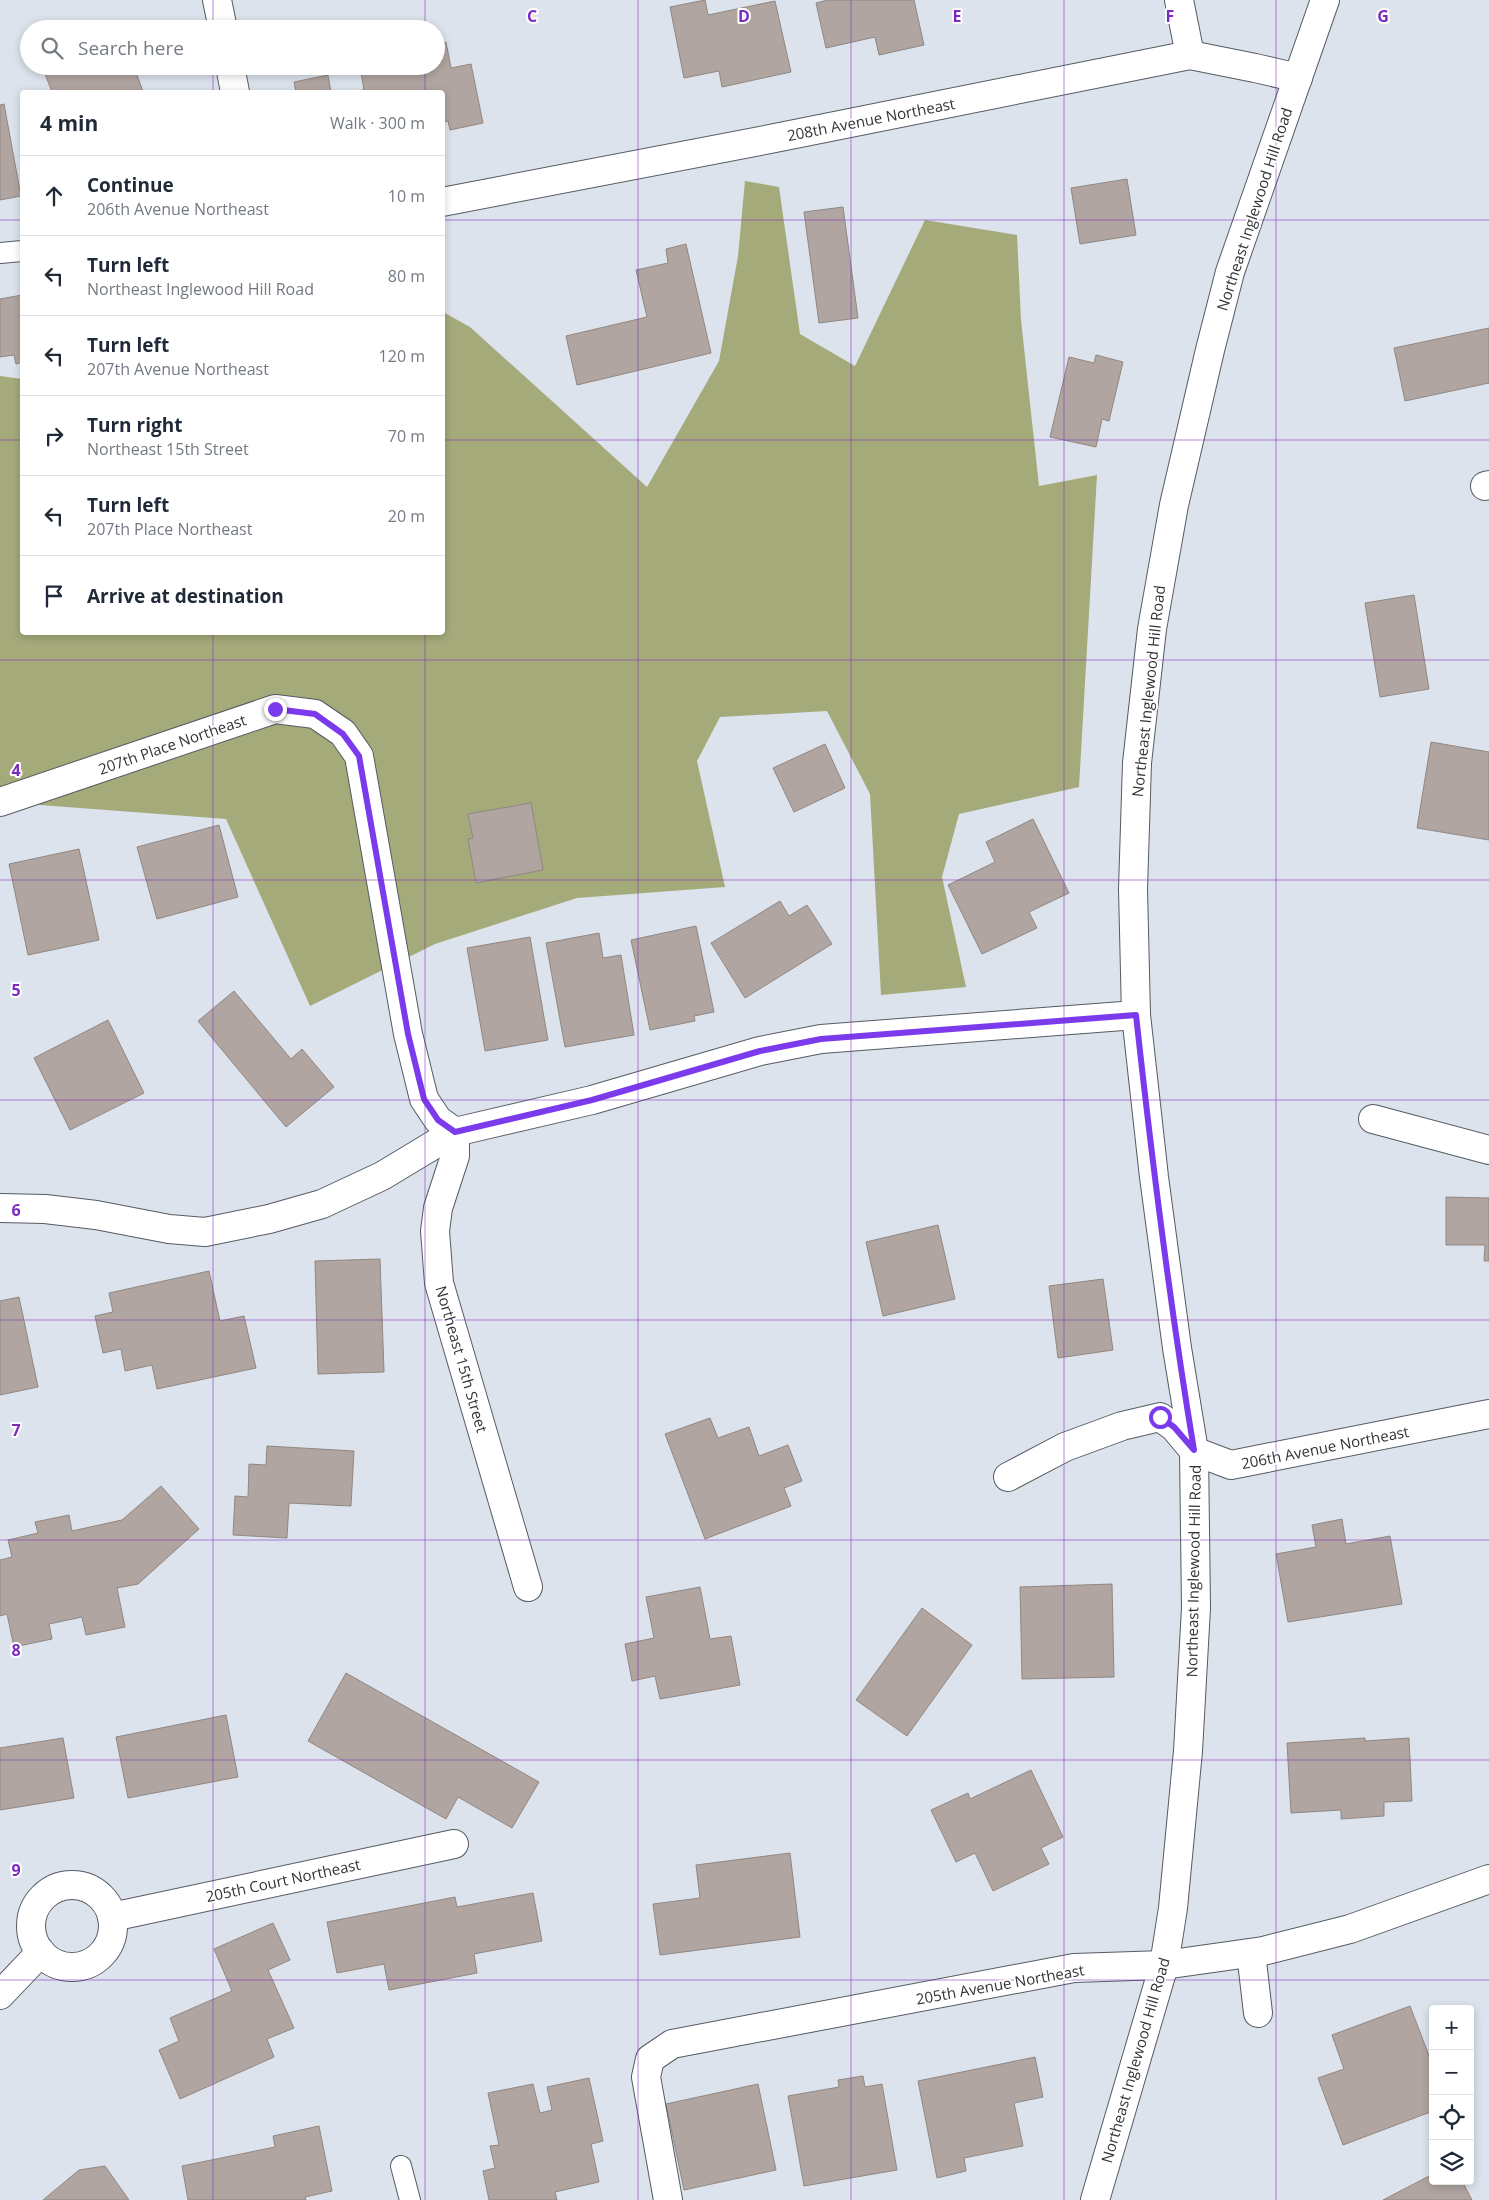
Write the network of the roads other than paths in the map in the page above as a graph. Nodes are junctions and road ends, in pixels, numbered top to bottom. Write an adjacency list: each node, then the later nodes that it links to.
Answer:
1 (217, 0): 4 (street)
2 (1179, 0): 5 (street)
3 (1325, 0): 7 (street, Northeast Inglewood Hill Road)
4 (221, 20)
5 (1190, 55): 7 (street, 208th Avenue Northeast); 9 (street, 208th Avenue Northeast)
6 (232, 75): 8 (street)
7 (1298, 78): 13 (street, Northeast Inglewood Hill Road)
8 (235, 90)
9 (445, 201)
10 (20, 251): 11 (lane)
11 (0, 253)
12 (0, 802): 15 (street, 207th Place Northeast)
13 (1136, 1015): 15 (street); 19 (street, Northeast Inglewood Hill Road)
14 (1373, 1118): 16 (street)
15 (455, 1132): 17 (street); 21 (street, Northeast 15th Street)
16 (1489, 1150)
17 (0, 1208)
18 (1489, 1414): 19 (street, 206th Avenue Northeast)
19 (1194, 1450): 20 (street, 206th Avenue Northeast); 27 (street, Northeast Inglewood Hill Road)
20 (1008, 1477)
21 (528, 1588)
22 (454, 1844): 24 (street, 205th Court Northeast)
23 (1489, 1879): 26 (street, 205th Avenue Northeast)
24 (112, 1917): 25 (street); 25 (street)
25 (41, 1952): 28 (street)
26 (1251, 1953): 27 (street, 205th Avenue Northeast); 29 (street)
27 (1164, 1965): 32 (street, 205th Avenue Northeast); 33 (street, Northeast Inglewood Hill Road)
28 (0, 1995)
29 (1258, 2013)
30 (401, 2166): 31 (lane)
31 (410, 2200)
32 (668, 2200)
33 (1095, 2200)

